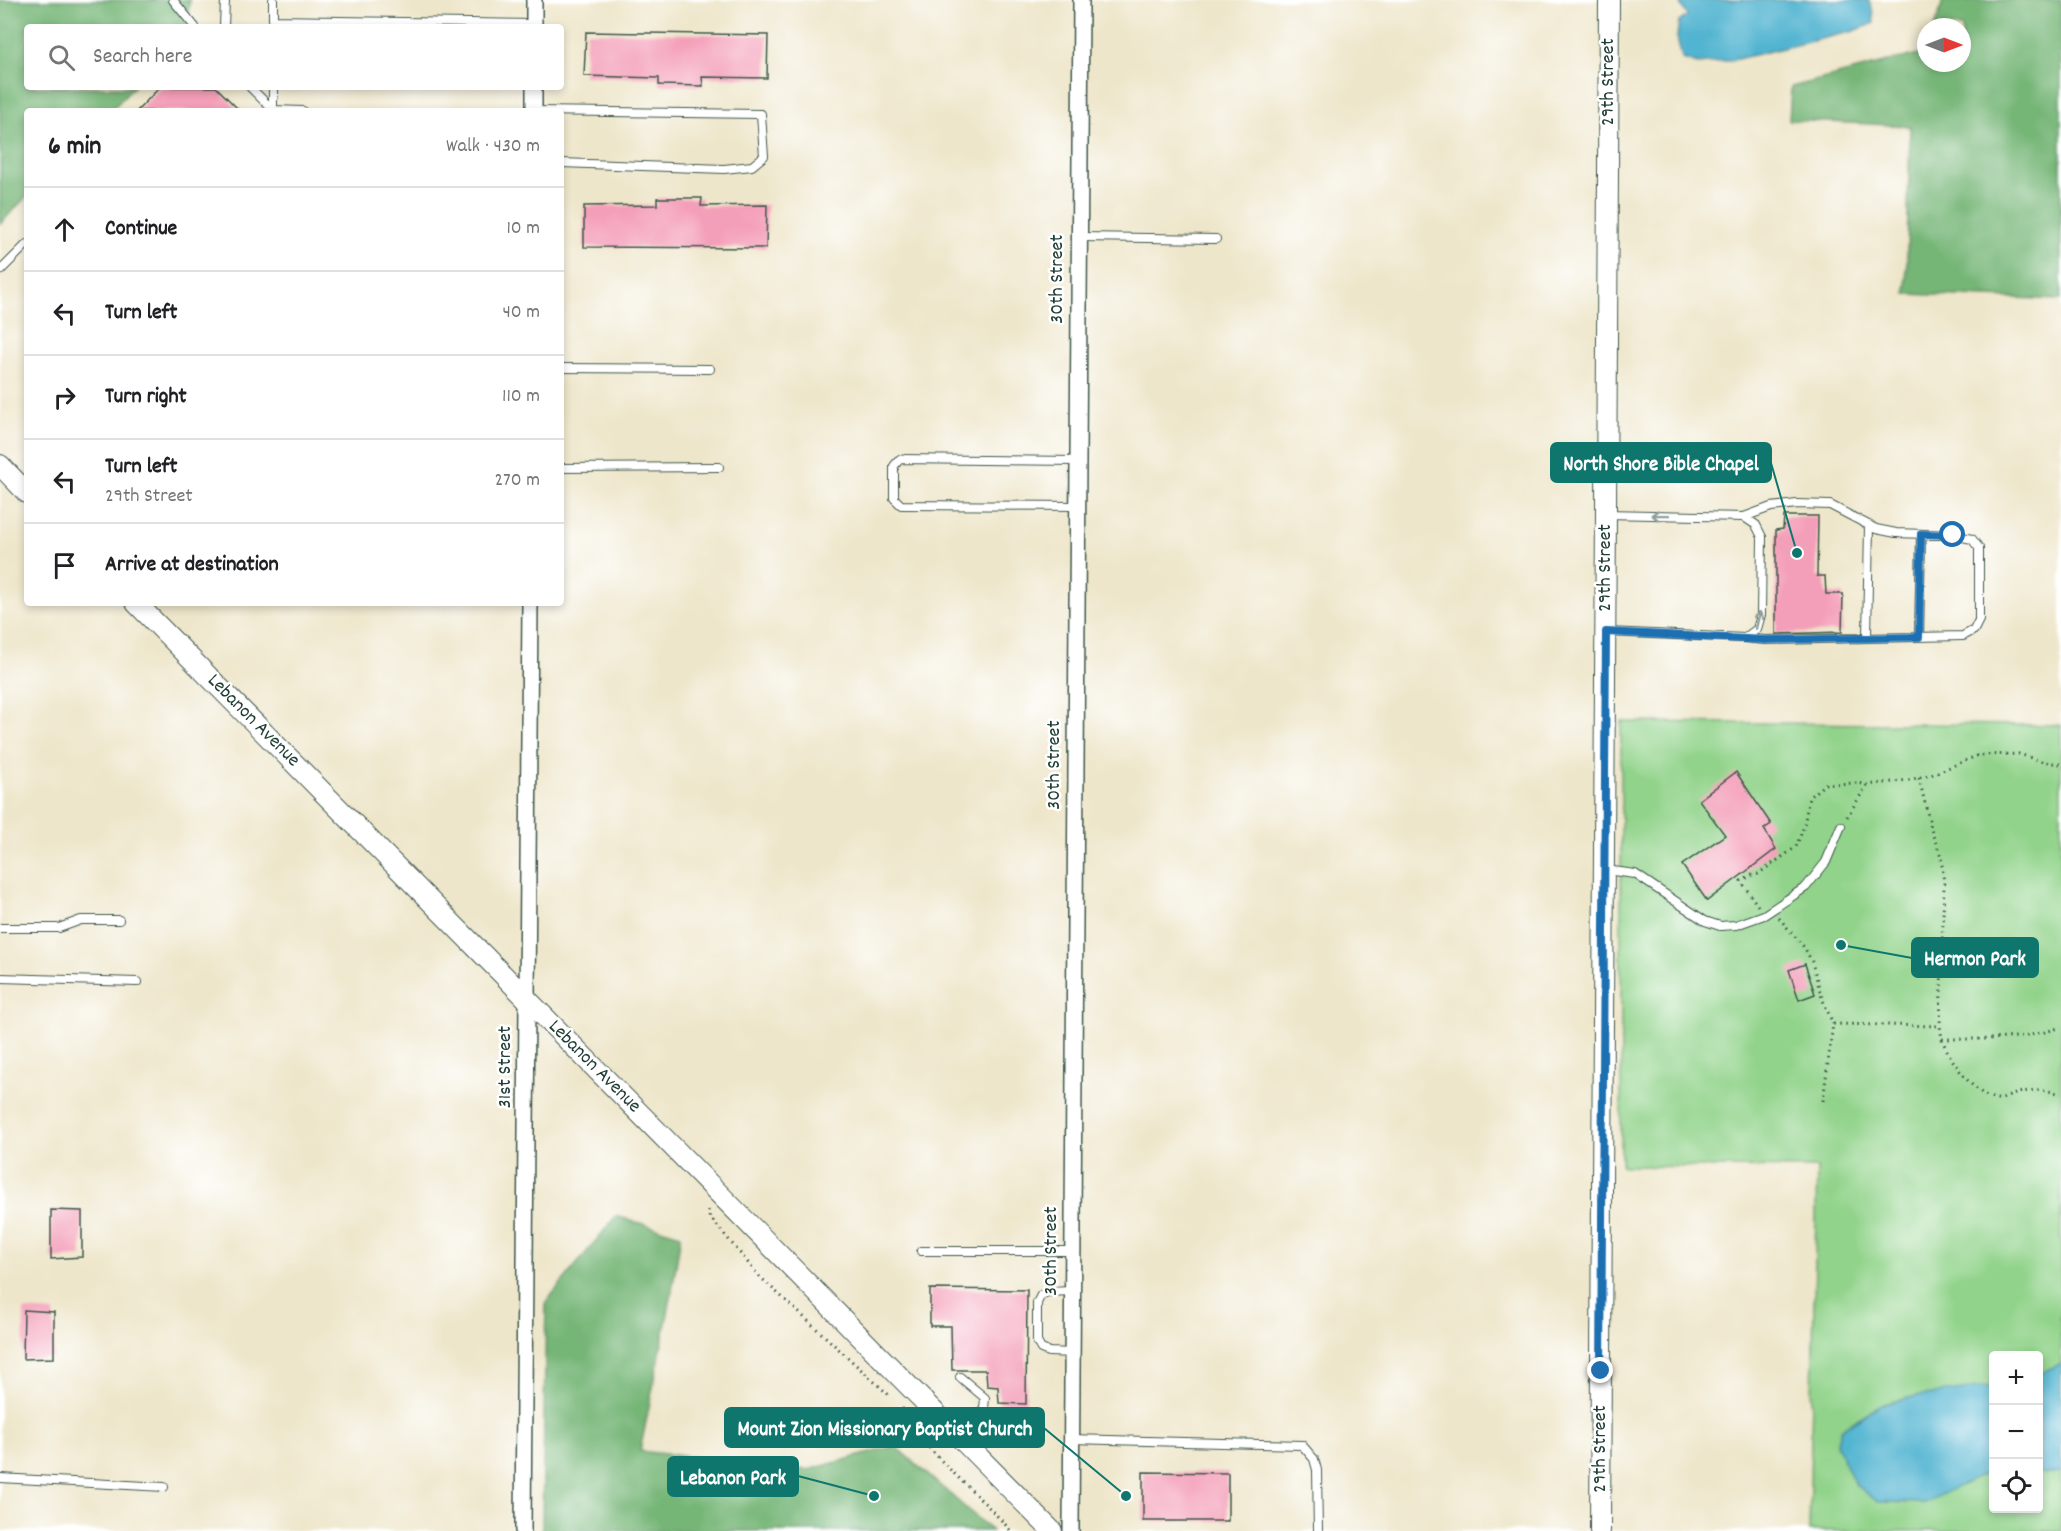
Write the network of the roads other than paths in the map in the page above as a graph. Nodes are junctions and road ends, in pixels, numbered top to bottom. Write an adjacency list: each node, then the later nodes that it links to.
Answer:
1 (173, 0): 7 (lane)
2 (225, 0): 8 (lane)
3 (273, 0): 9 (lane)
4 (534, 0): 10 (street)
5 (1081, 0): 19 (street, 30th Street)
6 (1609, 0): 31 (street, 29th Street)
7 (193, 24)
8 (224, 24)
9 (273, 24)
10 (534, 24)
11 (253, 90): 14 (lane)
12 (273, 90): 15 (lane)
13 (534, 90): 16 (street)
14 (271, 108)
15 (273, 108)
16 (534, 108)
17 (564, 111): 18 (lane)
18 (564, 163)
19 (1080, 237): 20 (lane); 25 (street, 30th Street)
20 (1216, 239)
21 (24, 247): 22 (lane)
22 (0, 271)
23 (564, 368): 24 (lane)
24 (710, 369)
25 (1078, 461): 30 (street, 30th Street); 30 (lane)
26 (0, 465): 29 (street)
27 (719, 467): 28 (lane)
28 (564, 468)
29 (24, 490)
30 (1078, 506): 49 (street, 30th Street)
31 (1606, 514): 32 (lane, one-way to 31); 37 (street, 29th Street)
32 (1744, 517): 33 (lane); 39 (lane, one-way to 32)
33 (1869, 525): 34 (lane); 40 (lane)
34 (1921, 534): 38 (lane); 38 (lane)
35 (139, 606): 47 (street, Lebanon Avenue)
36 (530, 606): 47 (street, 31st Street)
37 (1606, 632): 39 (lane); 42 (street, 29th Street)
38 (1919, 637): 40 (lane)
39 (1745, 638): 40 (lane)
40 (1867, 638)
41 (1841, 826): 42 (lane)
42 (1604, 870): 61 (street, 29th Street)
43 (119, 920): 44 (lane)
44 (0, 928)
45 (0, 978): 46 (lane)
46 (137, 982)
47 (527, 999): 53 (street, Lebanon Avenue); 57 (street, 31st Street)
48 (921, 1251): 49 (lane)
49 (1072, 1251): 50 (street, 30th Street)
50 (1072, 1291): 51 (street, 30th Street); 51 (lane)
51 (1072, 1353): 54 (street, 30th Street)
52 (960, 1377): 53 (lane)
53 (958, 1436): 58 (street, Lebanon Avenue)
54 (1071, 1439): 59 (street, 30th Street); 60 (lane)
55 (0, 1479): 56 (lane)
56 (164, 1487)
57 (524, 1531)
58 (1052, 1531)
59 (1071, 1531)
60 (1318, 1531)
61 (1600, 1531)

